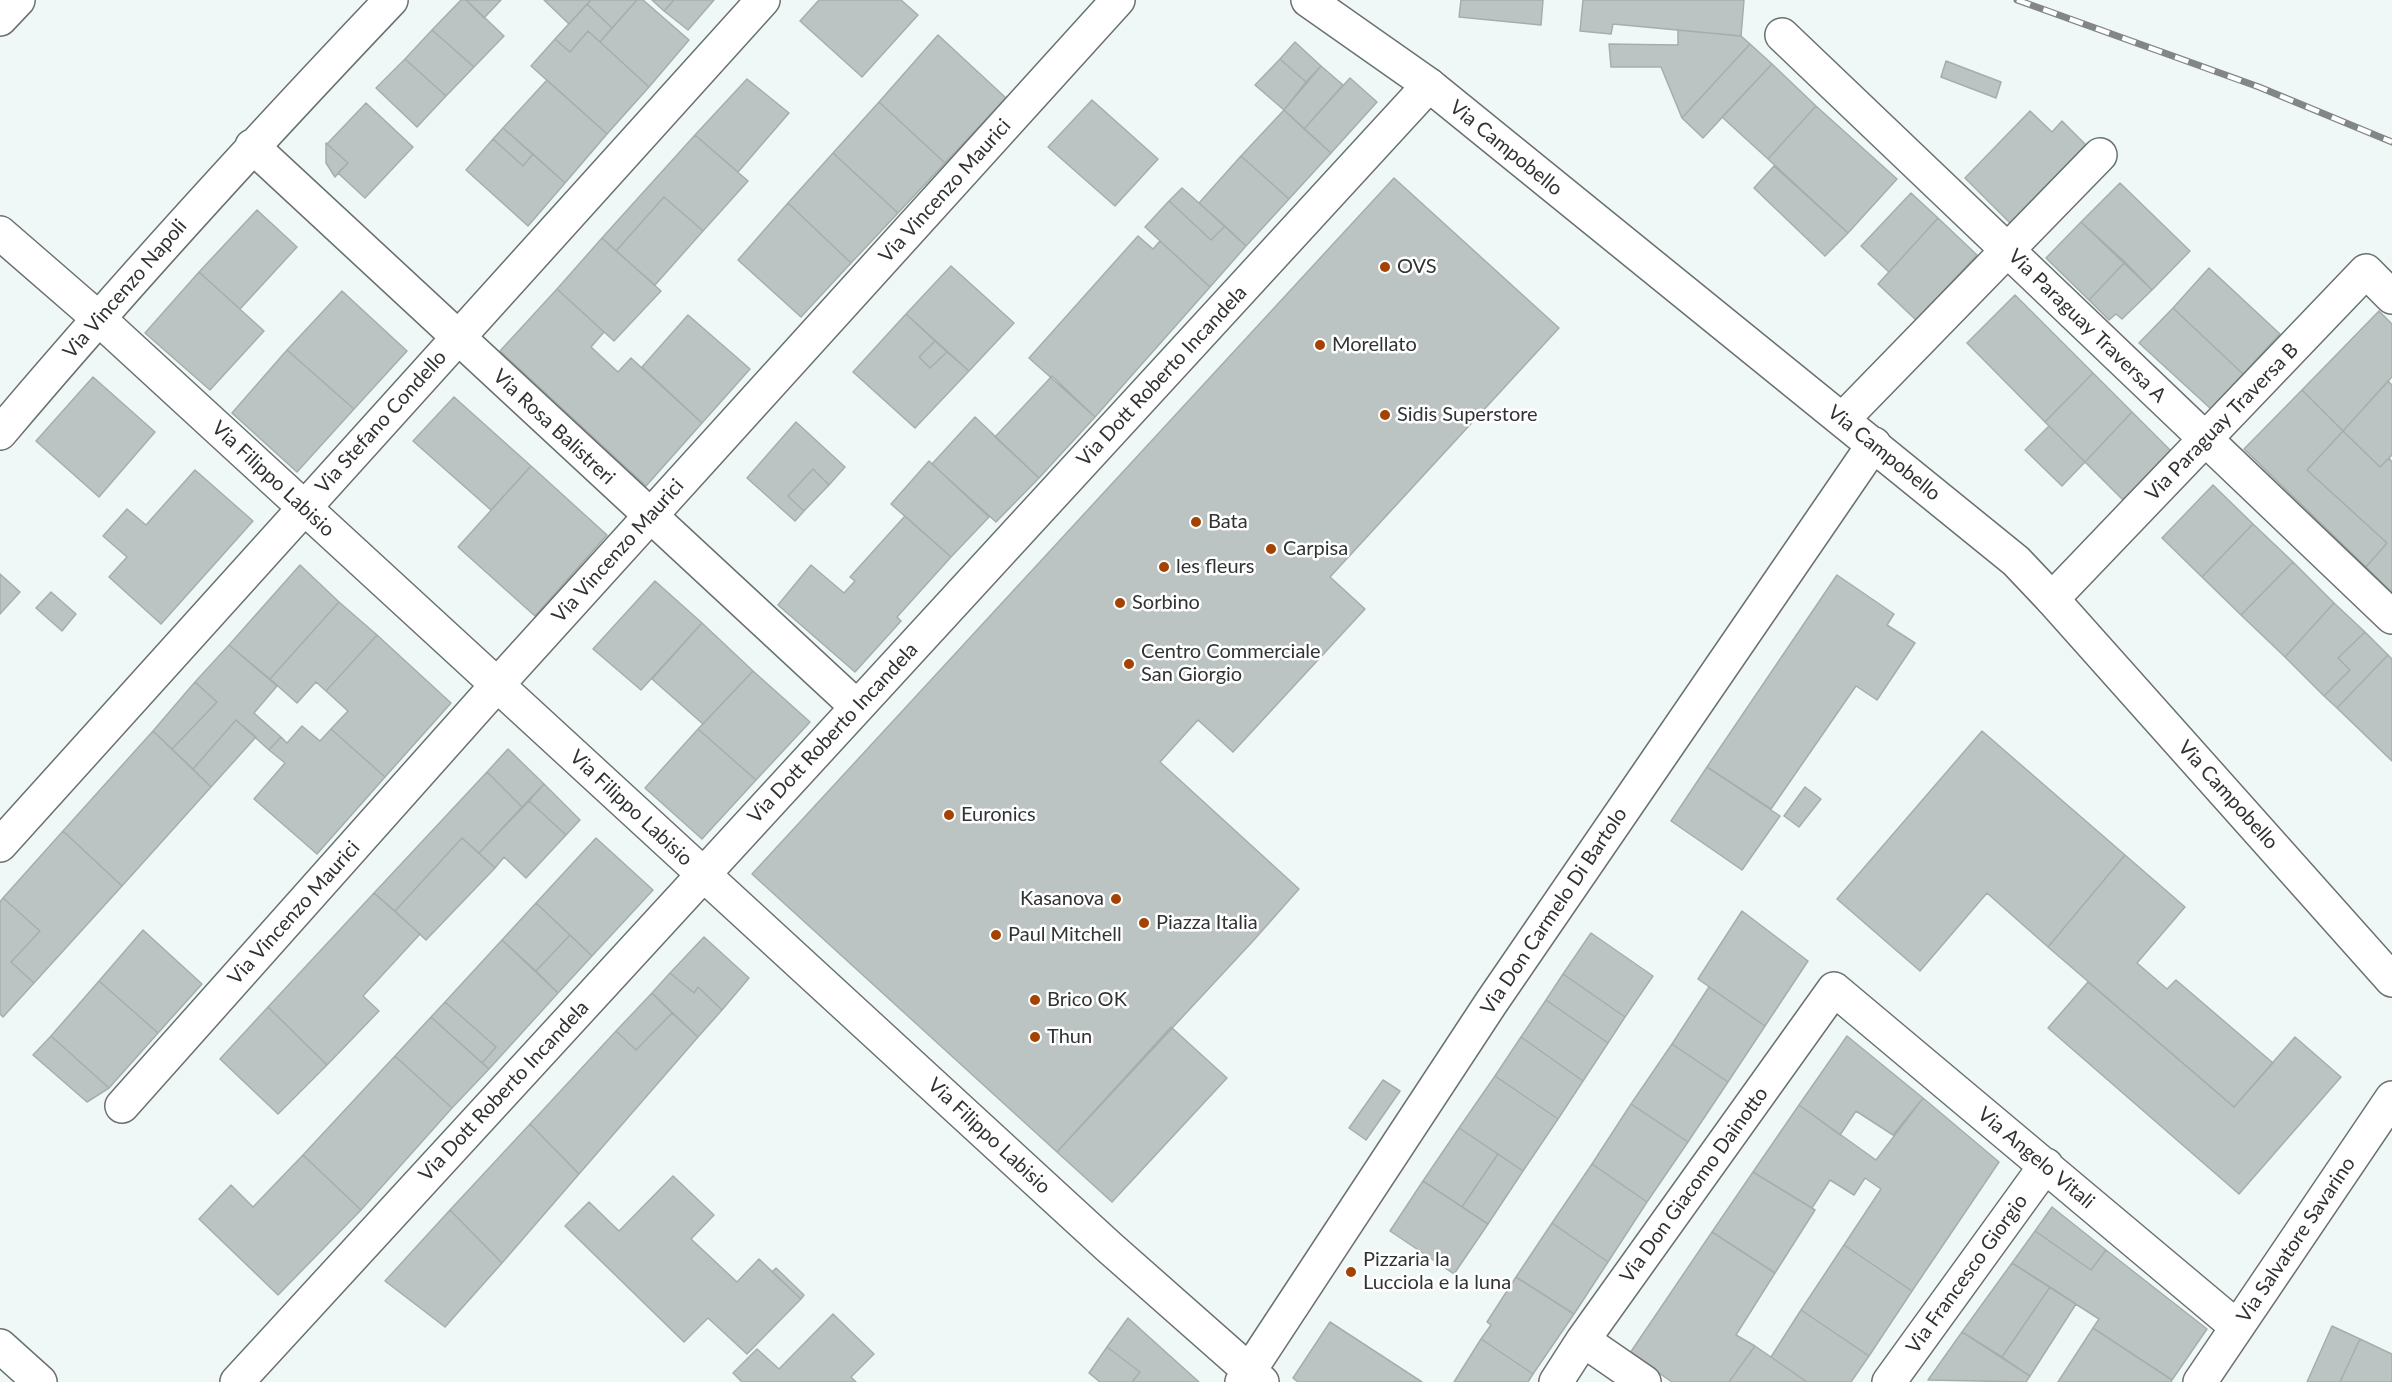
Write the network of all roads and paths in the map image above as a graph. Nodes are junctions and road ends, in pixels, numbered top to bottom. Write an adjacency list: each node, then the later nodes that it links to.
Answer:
1 (18, 0): 6 (street)
2 (391, 0): 9 (street, Via Vincenzo Napoli)
3 (763, 0): 15 (street, Via Stefano Condello)
4 (1118, 0): 21 (street, Via Vincenzo Maurici)
5 (1308, 0): 8 (street, Via Campobello)
6 (0, 19)
7 (1782, 35): 12 (street, Via Paraguay Traversa A)
8 (1429, 85): 16 (street, Via Campobello); 25 (street, Via Dott Roberto Incandela)
9 (252, 146): 14 (street, Via Vincenzo Napoli); 15 (street, Via Rosa Balistreri)
10 (2100, 154): 12 (street)
11 (0, 233): 14 (street, Via Filippo Labisio)
12 (2007, 249): 16 (street); 18 (street, Via Paraguay Traversa A)
13 (2392, 297): 18 (street, Via Paraguay Traversa B)
14 (98, 318): 17 (street, Via Vincenzo Napoli); 20 (street, Via Filippo Labisio)
15 (457, 337): 20 (street, Via Stefano Condello); 21 (street, Via Rosa Balistreri)
16 (1843, 419): 19 (street, Via Campobello)
17 (0, 433)
18 (2205, 439): 22 (street, Via Paraguay Traversa B); 23 (street, Via Paraguay Traversa A)
19 (1874, 444): 22 (street, Via Campobello); 36 (street, Via Don Carmelo Di Bartolo)
20 (303, 508): 24 (street, Via Filippo Labisio); 26 (street, Via Stefano Condello)
21 (651, 516): 24 (street, Via Vincenzo Maurici); 25 (street, Via Rosa Balistreri)
22 (2052, 599): 28 (street, Via Campobello)
23 (2392, 617)
24 (497, 685): 27 (street, Via Filippo Labisio); 31 (street, Via Vincenzo Maurici)
25 (857, 707): 27 (street, Via Dott Roberto Incandela)
26 (0, 845)
27 (703, 874): 36 (street, Via Filippo Labisio); 38 (street, Via Dott Roberto Incandela)
28 (2392, 980)
29 (1834, 989): 32 (street, Via Angelo Vitali); 34 (street, Via Don Giacomo Dainotto)
30 (2392, 1098): 33 (street, Via Salvatore Savarino)
31 (122, 1106)
32 (2046, 1166): 33 (street, Via Angelo Vitali); 41 (street, Via Francesco Giorgio)
33 (2237, 1327): 42 (street, Via Salvatore Savarino)
34 (1583, 1340): 39 (street, Via Don Giacomo Dainotto); 40 (street)
35 (0, 1346): 37 (street)
36 (1251, 1378)
37 (40, 1382)
38 (237, 1382)
39 (1556, 1382)
40 (1644, 1382)
41 (1889, 1382)
42 (2200, 1382)

